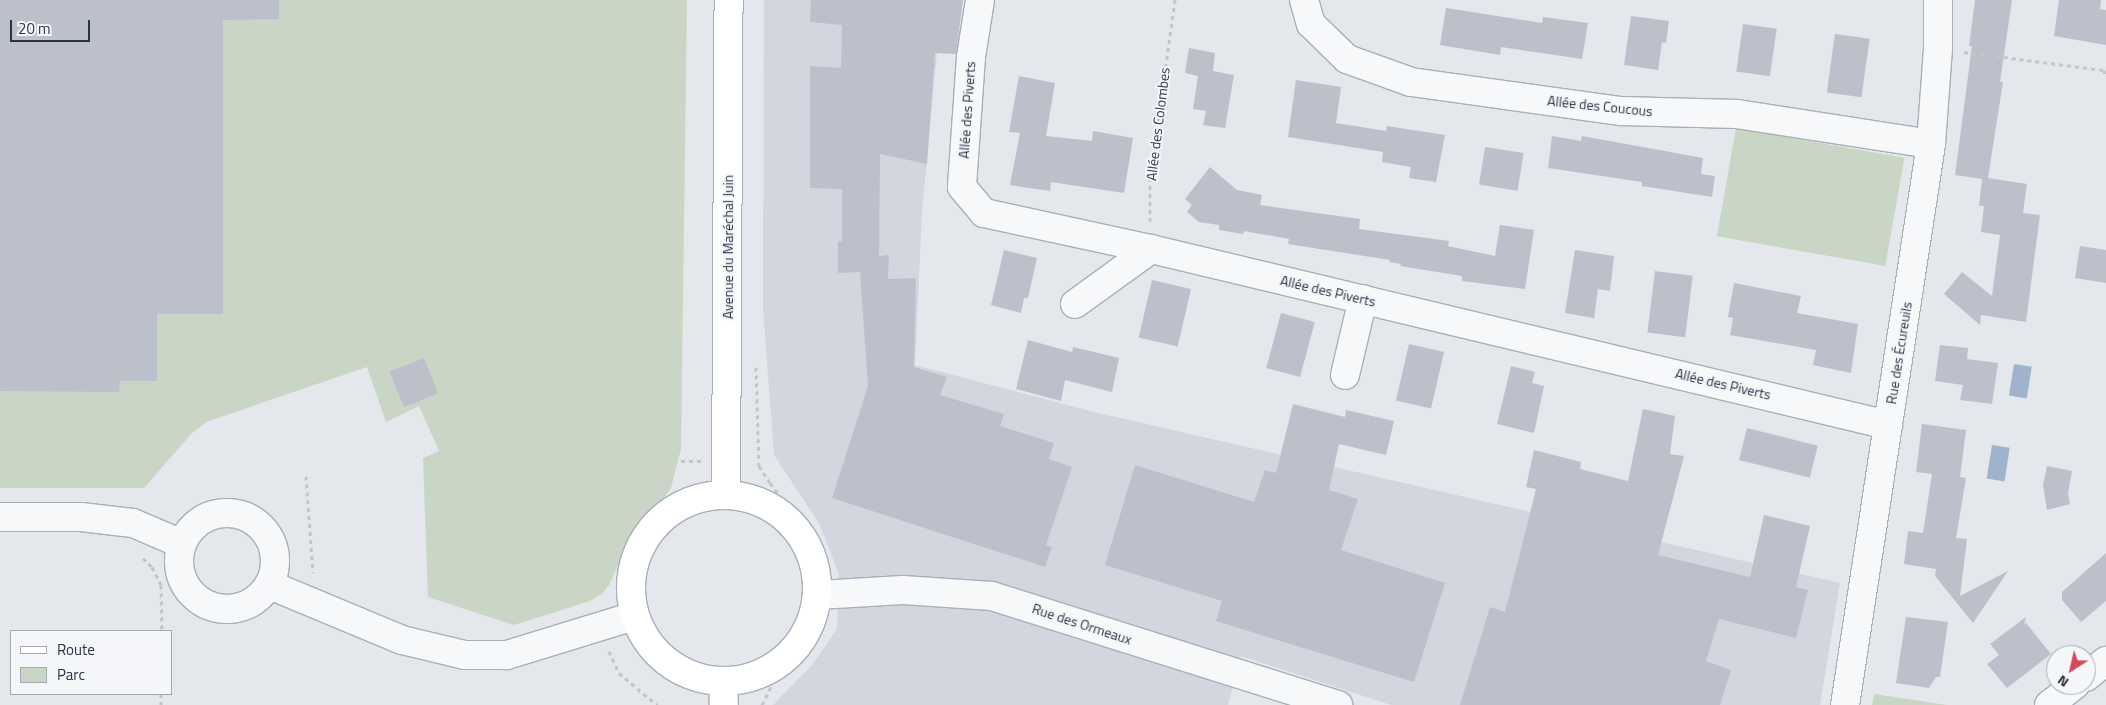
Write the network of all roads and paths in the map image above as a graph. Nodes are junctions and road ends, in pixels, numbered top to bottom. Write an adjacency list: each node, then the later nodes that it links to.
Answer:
1 (729, 0): 16 (main road, Avenue du Maréchal Juin)
2 (980, 0): 9 (street, Allée des Piverts)
3 (1176, 0): 9 (path, Allée des Colombes)
4 (1304, 0): 8 (street, Allée des Coucous)
5 (1938, 0): 6 (street, Rue des Écureuils)
6 (1938, 49): 7 (path); 8 (street, Rue des Écureuils)
7 (2106, 74)
8 (1931, 144): 13 (street, Rue des Écureuils)
9 (1151, 249): 10 (street, Allée des Piverts); 11 (street)
10 (1363, 299): 12 (street); 13 (street, Allée des Piverts)
11 (1075, 304)
12 (1345, 375)
13 (1888, 425): 33 (street, Rue des Écureuils)
14 (759, 466): 20 (path)
15 (306, 476): 23 (path)
16 (726, 494): 22 (main road); 24 (main road)
17 (0, 517): 18 (street)
18 (139, 526): 19 (street); 26 (path)
19 (182, 544): 21 (street); 21 (street)
20 (820, 545)
21 (270, 585): 23 (street)
22 (818, 595): 28 (main road); 32 (street, Rue des Ormeaux)
23 (315, 604): 25 (street)
24 (634, 616): 25 (street); 28 (main road)
25 (600, 627): 30 (path)
26 (162, 630)
27 (816, 636): 31 (path)
28 (724, 693)
29 (2062, 695): 34 (street)
30 (658, 705)
31 (762, 705)
32 (1338, 705)
33 (1845, 705)
34 (2049, 705)

